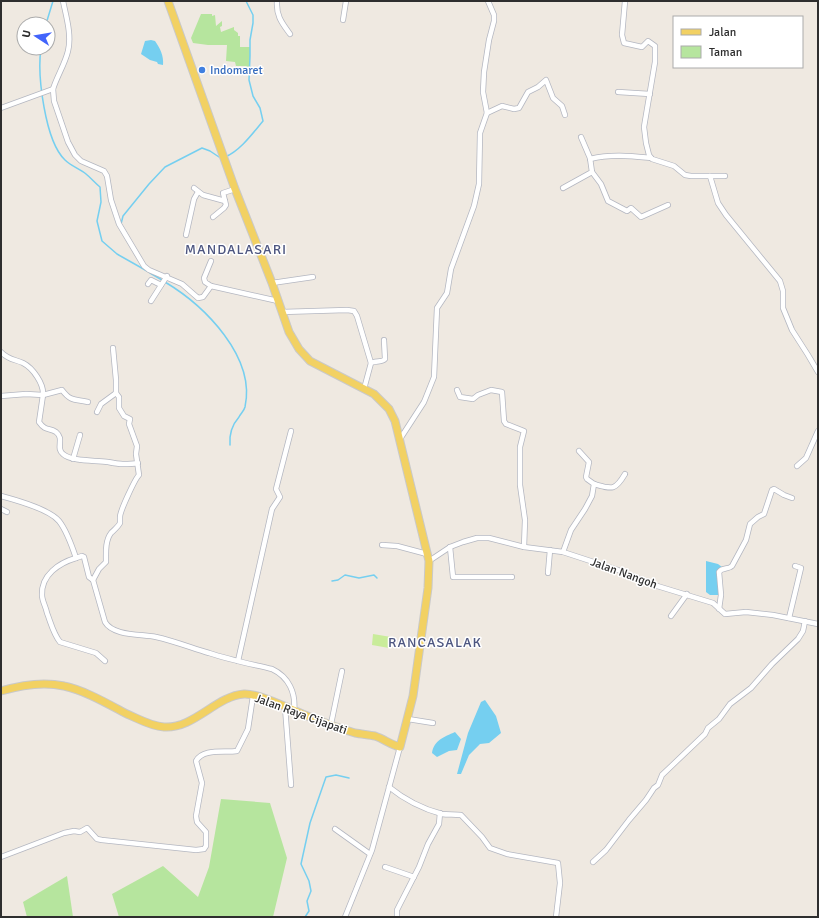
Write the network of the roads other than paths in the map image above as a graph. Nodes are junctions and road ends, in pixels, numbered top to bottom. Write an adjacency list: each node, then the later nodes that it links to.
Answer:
1 (64, 1): 9 (street)
2 (168, 1): 23 (main road)
3 (277, 1): 8 (street)
4 (346, 1): 7 (street)
5 (488, 1): 13 (street)
6 (625, 1): 11 (street)
7 (342, 20)
8 (290, 34)
9 (53, 88): 12 (street); 31 (street)
10 (618, 92): 11 (street)
11 (650, 94): 16 (street)
12 (1, 108)
13 (487, 113): 14 (street); 54 (street)
14 (565, 115)
15 (581, 137): 17 (street)
16 (651, 158): 17 (street); 19 (street)
17 (590, 159): 18 (street)
18 (592, 172): 22 (street); 26 (street)
19 (710, 176): 20 (street); 43 (street)
20 (725, 176)
21 (194, 188): 24 (street)
22 (563, 188)
23 (234, 189): 25 (street); 32 (main road)
24 (198, 192): 25 (street); 28 (street)
25 (225, 201): 27 (street)
26 (668, 205)
27 (213, 217)
28 (186, 235)
29 (211, 261): 35 (street)
30 (313, 277): 32 (street)
31 (166, 278): 34 (street); 35 (street)
32 (272, 283): 37 (main road)
33 (148, 284): 34 (street)
34 (162, 285): 36 (street)
35 (211, 286): 37 (street)
36 (152, 301)
37 (278, 301): 38 (main road)
38 (282, 312): 42 (street); 44 (main road)
39 (384, 340): 42 (street)
40 (113, 348): 46 (street)
41 (1, 352): 47 (street)
42 (371, 363): 44 (street)
43 (818, 372)
44 (364, 389): 54 (main road)
45 (457, 390): 66 (street)
46 (116, 393): 50 (street); 57 (street)
47 (43, 395): 48 (street); 49 (street); 56 (street)
48 (1, 396)
49 (88, 402)
50 (97, 412)
51 (291, 431): 83 (street)
52 (818, 431): 58 (street)
53 (80, 435): 56 (street)
54 (400, 439): 70 (main road)
55 (579, 451): 60 (street)
56 (72, 458): 57 (street)
57 (138, 463): 75 (street)
58 (797, 466)
59 (625, 474): 60 (street)
60 (594, 484): 69 (street)
61 (1, 496): 71 (street)
62 (792, 498): 77 (street)
63 (1, 509): 64 (street)
64 (6, 512)
65 (382, 545): 70 (street)
66 (524, 547): 67 (street, Jalan Nangoh); 68 (street, Jalan Nangoh)
67 (450, 548): 70 (street, Jalan Nangoh); 74 (street)
68 (550, 550): 69 (street, Jalan Nangoh); 73 (street)
69 (563, 552): 76 (street, Jalan Nangoh)
70 (428, 557): 89 (main road)
71 (76, 558): 75 (street); 82 (street)
72 (795, 566): 79 (street)
73 (548, 573)
74 (512, 577)
75 (93, 580): 83 (street)
76 (687, 594): 77 (street, Jalan Nangoh); 78 (street)
77 (719, 609): 79 (street, Jalan Nangoh)
78 (672, 616)
79 (789, 618): 80 (street, Jalan Nangoh)
80 (805, 621): 81 (street, Jalan Nangoh); 99 (street)
81 (818, 624)
82 (105, 661)
83 (238, 661): 88 (street)
84 (342, 671): 90 (street)
85 (1, 691): 86 (main road, Jalan Raya Cijapati)
86 (253, 696): 87 (main road, Jalan Raya Cijapati); 98 (street)
87 (285, 707): 88 (main road, Jalan Raya Cijapati); 93 (street)
88 (294, 711): 90 (main road, Jalan Raya Cijapati)
89 (408, 719): 91 (street); 92 (main road)
90 (331, 721): 92 (main road, Jalan Raya Cijapati)
91 (433, 723)
92 (400, 748): 94 (street)
93 (291, 785)
94 (389, 787): 95 (street); 97 (street)
95 (440, 813): 101 (street); 104 (street)
96 (335, 828): 97 (street)
97 (370, 854): 102 (street)
98 (1, 857)
99 (593, 862)
100 (385, 867): 101 (street)
101 (414, 877): 103 (street)
102 (345, 917)
103 (397, 917)
104 (556, 917)

